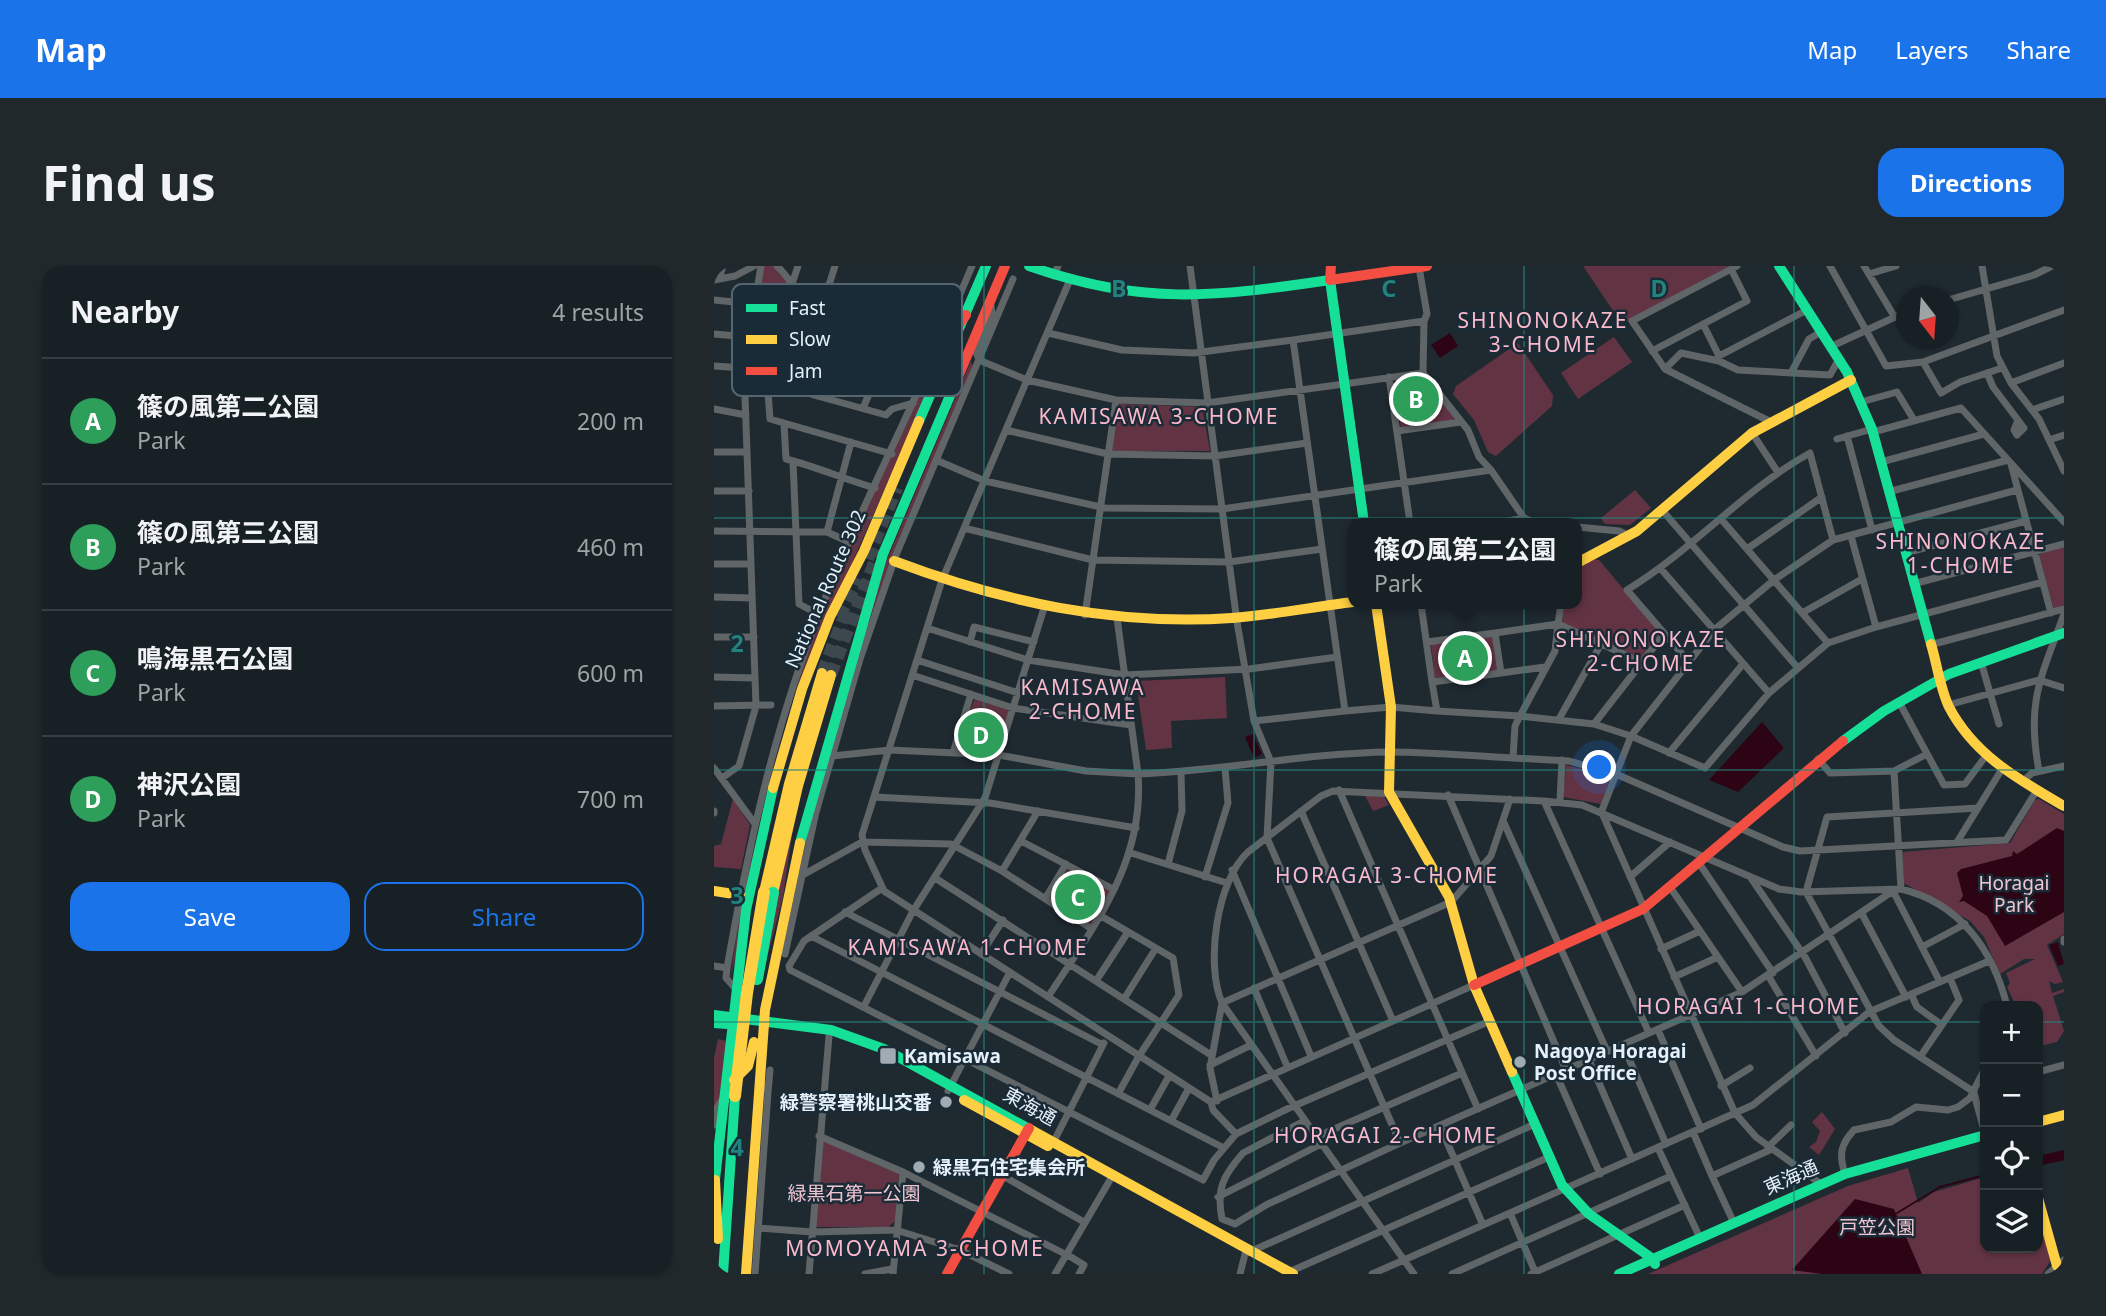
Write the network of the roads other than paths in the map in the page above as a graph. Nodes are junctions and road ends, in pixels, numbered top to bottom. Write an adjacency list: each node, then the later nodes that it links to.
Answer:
1 (723, 266): 24 (street)
2 (754, 266): 24 (street)
3 (761, 266): 26 (street)
4 (777, 266): 27 (street)
5 (798, 266): 28 (street)
6 (835, 266): 29 (street)
7 (972, 266): 31 (street)
8 (986, 266): 32 (main road, National Route 302)
9 (1003, 266): 32 (main road); 34 (main road, National Route 302)
10 (1029, 266): 20 (main road)
11 (1190, 266): 35 (street)
12 (1830, 266): 46 (street)
13 (1864, 266): 22 (street)
14 (1896, 266): 22 (street)
15 (1982, 266): 30 (street)
16 (2052, 266): 30 (street)
17 (1423, 267): 21 (main road); 43 (street)
18 (1781, 267): 38 (main road)
19 (1734, 268): 44 (street); 55 (street)
20 (1056, 271): 25 (main road)
21 (1331, 273): 35 (main road); 49 (main road)
22 (1869, 274): 41 (street)
23 (1013, 279): 59 (street)
24 (716, 280)
25 (1069, 282): 35 (main road); 48 (street)
26 (758, 284)
27 (792, 284)
28 (792, 284)
29 (829, 284)
30 (1988, 288): 33 (street); 52 (street)
31 (962, 290)
32 (975, 296): 40 (main road, National Route 302)
33 (1959, 297)
34 (991, 298): 59 (street); 64 (main road, National Route 302)
35 (1192, 298): 56 (street)
36 (714, 300): 37 (street)
37 (732, 302)
38 (1807, 310): 47 (main road); 57 (street)
39 (2064, 310): 52 (street)
40 (968, 314): 42 (main road); 45 (main road, National Route 302)
41 (1894, 316): 46 (street)
42 (962, 318)
43 (1424, 321): 49 (street); 67 (street)
44 (1703, 324): 55 (street); 57 (street)
45 (962, 328)
46 (1866, 329): 54 (street); 60 (street)
47 (1821, 332): 54 (main road); 68 (street)
48 (1048, 333): 56 (street); 71 (street)
49 (1338, 333): 53 (street); 74 (main road)
50 (714, 334): 51 (street)
51 (732, 336)
52 (1994, 336): 60 (street); 65 (street)
53 (1293, 340): 56 (street); 75 (street)
54 (1830, 347): 58 (main road)
55 (1652, 351): 66 (street)
56 (1200, 353): 87 (street)
57 (1719, 358): 66 (street); 68 (street)
58 (1839, 359): 68 (street); 72 (main road)
59 (979, 360): 71 (street); 113 (street)
60 (1923, 362): 69 (street)
61 (2064, 363): 73 (street)
62 (714, 366): 63 (street)
63 (732, 367)
64 (962, 367)
65 (2002, 368): 69 (street); 73 (street)
66 (1665, 369): 95 (street)
67 (1423, 373): 70 (street); 94 (street)
68 (1791, 373)
69 (1987, 373): 93 (street)
70 (1389, 377): 74 (street); 99 (street)
71 (1027, 380): 84 (street); 97 (street)
72 (1851, 380): 86 (main road); 95 (main road)
73 (2011, 383): 90 (street)
74 (1344, 384): 75 (street); 124 (main road)
75 (1300, 390): 87 (street); 107 (street)
76 (745, 396): 91 (street)
77 (768, 396): 96 (street)
78 (819, 396): 88 (street)
79 (869, 396): 88 (street)
80 (916, 396): 85 (street)
81 (932, 396): 335 (main road, National Route 302)
82 (950, 396): 303 (main road, National Route 302)
83 (2064, 399): 90 (street)
84 (1116, 400): 87 (street); 111 (street)
85 (913, 402): 88 (street); 110 (street)
86 (1861, 402): 92 (street); 98 (main road)
87 (1207, 403): 112 (street)
88 (863, 408)
89 (714, 410): 91 (street)
90 (2032, 410): 105 (street)
91 (746, 415): 109 (street)
92 (1914, 420): 98 (street); 101 (street)
93 (2018, 420)
94 (1461, 422): 99 (street); 117 (street)
95 (1771, 422): 100 (main road)
96 (784, 424): 106 (street); 114 (street)
97 (1006, 430): 111 (street); 121 (street)
98 (1872, 430): 103 (street); 115 (main road)
99 (1397, 431): 122 (street)
100 (1752, 432): 118 (street); 133 (main road)
101 (1984, 434): 115 (street); 116 (street)
102 (2064, 435): 105 (street)
103 (1847, 436): 104 (street); 143 (street)
104 (1838, 439)
105 (2049, 440): 119 (street)
106 (851, 442): 110 (street); 120 (street)
107 (1307, 443): 112 (street); 129 (street)
108 (714, 452): 109 (street)
109 (747, 452): 127 (street)
110 (892, 454): 123 (street)
111 (1108, 454): 112 (street); 131 (street)
112 (1214, 456): 132 (street)
113 (936, 460): 121 (street); 160 (street)
114 (793, 461): 120 (street); 146 (street)
115 (1881, 462): 128 (main road)
116 (2010, 462): 125 (street); 128 (street); 139 (street)
117 (1491, 470): 122 (street); 136 (street)
118 (1777, 471): 130 (street); 137 (street)
119 (2064, 471)
120 (842, 477): 123 (street); 147 (street)
121 (985, 481): 131 (street); 142 (street)
122 (1405, 483): 124 (street); 135 (street)
123 (875, 488): 151 (street)
124 (1360, 489): 129 (street); 134 (main road)
125 (2017, 490): 138 (street); 140 (street)
126 (714, 491): 127 (street)
127 (749, 491): 145 (street)
128 (1888, 492): 140 (main road)
129 (1315, 496): 132 (street); 154 (street)
130 (1822, 496): 150 (street); 155 (street)
131 (1100, 507): 132 (street); 158 (street)
132 (1222, 509): 161 (street)
133 (1662, 510): 148 (main road); 152 (street)
134 (1363, 518)
135 (1409, 518)
136 (1523, 518)
137 (1721, 519): 152 (street); 155 (street)
138 (2026, 521): 156 (street); 157 (street)
139 (2064, 522)
140 (1897, 523): 143 (street); 157 (main road)
141 (1582, 527): 148 (street)
142 (964, 528): 158 (street); 166 (street)
143 (1872, 530): 149 (street)
144 (714, 531): 145 (street)
145 (750, 531): 146 (street); 163 (street)
146 (796, 532): 147 (street); 182 (street)
147 (827, 532): 151 (street)
148 (1629, 536): 159 (main road)
149 (1851, 536): 150 (street); 165 (street)
150 (1833, 540): 167 (street)
151 (849, 542): 182 (street)
152 (1691, 544): 164 (street); 174 (street)
153 (2064, 544): 156 (street)
154 (1322, 549): 161 (street); 173 (street)
155 (1747, 549): 167 (street)
156 (2034, 552): 168 (street); 169 (street)
157 (1905, 553): 169 (main road)
158 (1093, 560): 161 (street); 184 (street)
159 (1582, 560)
160 (894, 561): 166 (main road); 247 (street)
161 (1230, 562): 185 (street)
162 (714, 564): 163 (street)
163 (751, 564): 171 (street)
164 (1661, 569): 190 (street); 192 (street)
165 (1862, 579): 180 (street); 188 (street)
166 (942, 580): 175 (main road); 189 (street)
167 (1774, 580): 174 (street); 180 (street)
168 (2043, 582): 181 (street); 183 (street)
169 (1913, 584): 183 (main road)
170 (714, 597): 171 (street)
171 (752, 598): 195 (street)
172 (1348, 603): 173 (main road)
173 (1330, 605): 185 (main road); 202 (street)
174 (1744, 606): 190 (street); 210 (street)
175 (1044, 608): 184 (main road); 197 (street)
176 (1377, 609): 231 (main road)
177 (1422, 609): 198 (street)
178 (1560, 609): 187 (street)
179 (2064, 611): 181 (street); 193 (street)
180 (1802, 613): 199 (street)
181 (2051, 613): 201 (street)
182 (818, 614): 281 (street)
183 (1922, 614): 188 (street); 201 (main road)
184 (1085, 615): 186 (main road)
185 (1237, 617): 186 (main road); 211 (street)
186 (1117, 618): 215 (street)
187 (1559, 624): 191 (street); 200 (street); 209 (street)
188 (1875, 626): 199 (street)
189 (927, 628): 196 (street); 203 (street)
190 (1714, 630): 205 (street); 208 (street)
191 (1495, 633): 198 (street); 212 (street)
192 (1664, 634): 205 (street); 207 (street)
193 (2060, 635): 206 (main road); 219 (street)
194 (714, 637): 195 (street)
195 (754, 637): 217 (street)
196 (970, 642): 197 (street); 204 (street)
197 (1034, 642): 204 (street)
198 (1427, 642): 220 (street)
199 (1828, 643): 210 (street)
200 (1601, 644): 207 (street); 236 (street)
201 (1930, 645): 218 (main road)
202 (1337, 657): 211 (street); 233 (street)
203 (917, 660): 214 (street); 222 (street)
204 (1028, 660): 215 (street); 222 (street)
205 (1689, 662): 241 (street)
206 (1981, 662): 218 (main road); 225 (street)
207 (1641, 663): 238 (street)
208 (1743, 664): 224 (street); 244 (street)
209 (1545, 667): 212 (street); 235 (street)
210 (1798, 668): 224 (street)
211 (1245, 669): 215 (street); 237 (street)
212 (1501, 673): 220 (street)
213 (827, 675): 303 (main road); 335 (main road); 416 (main road, bridge)
214 (912, 675): 223 (street); 242 (street)
215 (1125, 675): 240 (street)
216 (714, 677): 217 (street)
217 (755, 678): 230 (street)
218 (1939, 680): 226 (main road); 228 (main road)
219 (2039, 680): 221 (street); 225 (street); 259 (street)
220 (1432, 682): 234 (street)
221 (2064, 688)
222 (1018, 693): 232 (street)
223 (971, 694): 232 (street); 245 (street)
224 (1769, 694): 244 (street)
225 (1989, 694): 228 (street); 239 (street)
226 (1899, 702): 246 (street); 251 (main road)
227 (771, 705): 230 (street)
228 (1948, 705): 249 (main road)
229 (714, 706): 230 (street)
230 (756, 706): 263 (street)
231 (1391, 707): 233 (street); 234 (street); 243 (main road)
232 (1013, 708): 240 (street); 248 (street)
233 (1345, 711): 237 (street)
234 (1437, 711): 235 (street)
235 (1520, 716): 236 (street); 250 (street)
236 (1559, 719): 238 (street)
237 (1254, 721): 253 (street)
238 (1594, 724): 241 (street)
239 (1998, 724)
240 (1131, 725): 261 (street)
241 (1631, 736): 244 (street); 262 (street)
242 (890, 750): 245 (street); 247 (street); 269 (street)
243 (1389, 752): 250 (street); 253 (street); 267 (main road)
244 (1670, 752)
245 (953, 753): 248 (street)
246 (1927, 754): 249 (street); 258 (street)
247 (832, 755): 303 (street)
248 (999, 755): 261 (street); 273 (street)
249 (1985, 757): 257 (main road)
250 (1513, 758): 252 (street)
251 (1818, 759): 258 (street); 283 (main road)
252 (1562, 760): 262 (street); 272 (street)
253 (1271, 762): 256 (street); 284 (street)
254 (2064, 766): 259 (street)
255 (714, 768): 263 (street)
256 (1225, 768): 260 (street); 299 (street)
257 (2002, 768): 264 (main road); 275 (street)
258 (1894, 771): 278 (street)
259 (2039, 771): 264 (street)
260 (1181, 772): 261 (street); 295 (street)
261 (1138, 774): 282 (street)
262 (1616, 774): 279 (street); 283 (street)
263 (722, 778): 281 (street)
264 (2022, 782): 266 (main road)
265 (1339, 790): 267 (street); 277 (street); 321 (street)
266 (2037, 790): 274 (main road); 288 (street)
267 (1389, 792): 268 (street); 313 (main road)
268 (1448, 795): 270 (street); 298 (street)
269 (874, 797): 273 (street); 286 (street)
270 (1510, 799): 271 (street); 280 (street)
271 (1545, 801): 272 (street); 323 (street)
272 (1560, 801): 279 (street)
273 (983, 803): 276 (street); 289 (street)
274 (2064, 806)
275 (1978, 808): 278 (street); 288 (street)
276 (1038, 811): 282 (street); 285 (street)
277 (1301, 811): 284 (street); 330 (street)
278 (1897, 812): 290 (street); 291 (street)
279 (1601, 813): 287 (street); 300 (street)
280 (1504, 823): 298 (street); 331 (street)
281 (755, 824): 311 (street)
282 (1136, 828): 292 (street)
283 (1740, 828): 291 (street); 293 (main road)
284 (1267, 838): 296 (street); 340 (street)
285 (1021, 841): 294 (street); 297 (street)
286 (862, 842): 289 (street); 303 (street); 306 (street)
287 (1670, 842): 293 (street); 300 (street)
288 (1957, 842): 290 (street)
289 (956, 845): 297 (street); 301 (street)
290 (1899, 846): 291 (street); 308 (street)
291 (1816, 852): 310 (street)
292 (1131, 853): 295 (street); 307 (street)
293 (1702, 860): 302 (street); 305 (main road); 348 (street)
294 (1066, 864): 307 (street); 312 (street)
295 (1168, 864): 299 (street)
296 (1232, 870): 304 (street); 350 (street)
297 (1002, 871): 312 (street)
298 (1480, 871): 313 (street); 343 (street)
299 (1205, 877): 304 (street)
300 (1630, 877): 314 (street)
301 (935, 878): 315 (street); 319 (street)
302 (1751, 878): 310 (street); 336 (street)
303 (795, 879): 322 (main road, National Route 302)
304 (1227, 883): 363 (street)
305 (1670, 887): 314 (main road); 325 (street)
306 (882, 888): 315 (street); 316 (street)
307 (1113, 889): 318 (street)
308 (1897, 890): 310 (street); 317 (street); 320 (street); 332 (street)
309 (714, 891): 311 (main road)
310 (1806, 892): 327 (street)
311 (740, 895): 345 (street)
312 (1045, 899): 324 (street)
313 (1451, 902): 321 (street); 354 (main road)
314 (1643, 909): 323 (main road); 334 (street)
315 (914, 911): 329 (street); 338 (street)
316 (845, 912): 328 (street); 329 (street)
317 (1862, 914): 327 (street); 359 (street)
318 (1101, 916): 324 (street); 326 (street)
319 (1003, 920): 338 (street); 342 (street)
320 (1965, 924): 332 (street); 341 (street)
321 (1398, 925): 330 (street); 364 (street)
322 (783, 926): 337 (street); 369 (main road, National Route 302); 374 (main road, National Route 302)
323 (1601, 928): 331 (main road); 378 (street)
324 (1092, 929): 342 (street)
325 (1700, 931): 334 (street); 339 (street)
326 (1128, 932): 333 (street); 352 (street)
327 (1829, 935): 336 (street); 366 (street)
328 (811, 936): 347 (street); 365 (street)
329 (899, 940): 347 (street); 357 (street)
330 (1359, 942): 340 (street); 370 (street)
331 (1560, 947): 343 (main road); 387 (street)
332 (1922, 947): 353 (street)
333 (1156, 948): 361 (street); 373 (street)
334 (1661, 949): 349 (street)
335 (740, 952): 355 (main road, National Route 302)
336 (1802, 953): 348 (street); 379 (street)
337 (785, 954)
338 (981, 954): 346 (street)
339 (1718, 957): 349 (street); 358 (street)
340 (1320, 959): 350 (street); 382 (street)
341 (1989, 961): 351 (street); 362 (street)
342 (1070, 964): 352 (street); 360 (street)
343 (1520, 965): 354 (main road); 400 (street)
344 (714, 966): 345 (street)
345 (727, 968): 355 (street)
346 (1010, 972): 357 (street); 360 (street)
347 (882, 974): 365 (street); 375 (street)
348 (1771, 975): 358 (street); 391 (street)
349 (1674, 977): 368 (street)
350 (1278, 978): 356 (street); 390 (street)
351 (1950, 978): 353 (street); 376 (street)
352 (1097, 981): 361 (street)
353 (1940, 982): 359 (street)
354 (1475, 985): 364 (street); 371 (main road)
355 (735, 988): 369 (main road, National Route 302)
356 (1254, 988): 363 (street); 397 (street)
357 (999, 992): 375 (street); 384 (street)
358 (1742, 992): 368 (street)
359 (1908, 995): 366 (street); 376 (street)
360 (1048, 997): 381 (street)
361 (1124, 999): 373 (street)
362 (2005, 1001)
363 (1222, 1003): 385 (street); 388 (street)
364 (1432, 1003): 370 (street); 383 (street)
365 (864, 1006): 393 (street)
366 (1870, 1012): 379 (street); 392 (street)
367 (714, 1015): 369 (main road)
368 (1691, 1015): 377 (street); 409 (street)
369 (734, 1019): 372 (main road); 374 (main road, 東海通); 416 (main road, National Route 302)
370 (1393, 1021): 382 (street)
371 (1490, 1021): 383 (street); 413 (main road)
372 (714, 1023)
373 (1161, 1023): 388 (street); 389 (street)
374 (762, 1025): 380 (main road, 東海通); 407 (main road, National Route 302); 410 (main road, 東海通); 424 (main road, National Route 302)
375 (982, 1025): 393 (street); 408 (street)
376 (1942, 1025): 392 (street)
377 (1658, 1030): 378 (street); 437 (street)
378 (1648, 1033): 386 (street)
379 (1845, 1033): 391 (street)
380 (829, 1036): 410 (main road, 東海通); 441 (street)
381 (1108, 1036): 384 (street); 389 (street)
382 (1354, 1038): 390 (street); 404 (street)
383 (1448, 1040): 402 (street); 404 (street)
384 (1103, 1045): 408 (street)
385 (1251, 1045): 395 (street); 403 (street)
386 (1623, 1045): 387 (street); 447 (street)
387 (1607, 1051): 394 (street)
388 (1211, 1055): 395 (street)
389 (1139, 1056): 406 (street); 415 (street)
390 (1311, 1056): 397 (street)
391 (1816, 1056): 425 (street)
392 (1920, 1057): 412 (street)
393 (964, 1058): 410 (street); 423 (street)
394 (1589, 1060): 400 (street); 452 (street)
395 (1210, 1065): 417 (street)
396 (2064, 1065): 401 (street)
397 (1287, 1066): 403 (street)
398 (1749, 1068): 409 (street)
399 (770, 1070): 414 (street)
400 (1566, 1070): 405 (street)
401 (2043, 1071)
402 (1462, 1073): 420 (street); 421 (street)
403 (1271, 1074): 417 (street); 419 (street)
404 (1370, 1074): 419 (street); 420 (street)
405 (1556, 1074): 413 (street); 456 (street)
406 (1169, 1076): 411 (street); 422 (street)
407 (758, 1078): 414 (street); 418 (main road, National Route 302)
408 (1086, 1079): 415 (street); 423 (street)
409 (1721, 1086): 425 (street)
410 (949, 1088): 438 (main road, 東海通)
411 (1189, 1088): 417 (street); 427 (street)
412 (1978, 1089): 435 (street); 457 (street)
413 (1520, 1090): 421 (street); 431 (main road)
414 (768, 1092): 477 (street)
415 (1118, 1094): 422 (street)
416 (735, 1096): 424 (main road, National Route 302); 432 (street); 495 (main road); 496 (main road)
417 (1214, 1102): 440 (street)
418 (757, 1103): 497 (main road); 498 (main road, National Route 302)
419 (1294, 1106): 428 (street); 440 (street)
420 (1384, 1107): 444 (street); 445 (street)
421 (1478, 1109): 434 (street)
422 (1150, 1110): 427 (street)
423 (1069, 1111): 443 (street); 448 (street)
424 (724, 1112): 462 (main road, National Route 302)
425 (1735, 1113): 437 (street); 450 (street)
426 (2064, 1115): 429 (main road)
427 (1171, 1121): 448 (street)
428 (1304, 1121): 444 (street); 466 (street)
429 (2043, 1121)
430 (2064, 1121): 436 (main road)
431 (1535, 1124): 451 (main road); 453 (street)
432 (714, 1125)
433 (1791, 1125): 450 (street)
434 (1440, 1126): 445 (street); 453 (street)
435 (1984, 1127)
436 (2042, 1127)
437 (1701, 1129): 439 (street)
438 (1028, 1131): 443 (main road, 東海通); 458 (main road); 461 (main road, 東海通)
439 (1693, 1132): 447 (street); 459 (street)
440 (1236, 1134): 448 (street)
441 (819, 1136): 455 (street); 480 (street)
442 (1980, 1136): 457 (main road, 東海通)
443 (1054, 1141): 485 (main road, 東海通)
444 (1319, 1141): 454 (street); 466 (street)
445 (1400, 1143): 454 (street)
446 (1980, 1143): 488 (main road, 東海通)
447 (1666, 1144): 449 (street)
448 (1224, 1148)
449 (1658, 1148): 452 (street); 460 (street)
450 (1770, 1148): 459 (street); 463 (street)
451 (1549, 1157): 464 (main road); 465 (street)
452 (1632, 1159): 456 (street)
453 (1454, 1160): 465 (street); 467 (street)
454 (1340, 1171): 467 (street); 475 (street)
455 (903, 1172): 469 (street); 479 (street)
456 (1600, 1174): 464 (street)
457 (1845, 1174): 463 (main road, 東海通)
458 (1003, 1176): 469 (main road); 473 (street)
459 (1712, 1176): 474 (street)
460 (1671, 1177): 468 (street); 471 (street)
461 (1110, 1180): 473 (street); 485 (main road, 東海通)
462 (715, 1181): 494 (main road, National Route 302)
463 (1821, 1184): 474 (main road, 東海通)
464 (1565, 1189): 470 (street); 471 (main road)
465 (1468, 1192): 476 (street); 478 (street)
466 (1218, 1197): 475 (street)
467 (1361, 1201): 478 (street); 485 (street)
468 (1685, 1205): 481 (street); 482 (street)
469 (981, 1213): 484 (main road); 486 (street)
470 (1510, 1213): 476 (street); 483 (street)
471 (1589, 1214): 481 (main road); 483 (street)
472 (2043, 1217): 489 (main road)
473 (1084, 1222): 486 (street)
474 (1734, 1223): 482 (main road, 東海通)
475 (1235, 1224): 485 (street)
476 (1483, 1225): 487 (street)
477 (758, 1228): 480 (street); 499 (street)
478 (1382, 1229): 487 (street); 492 (street)
479 (896, 1230): 480 (street); 484 (street); 490 (street)
480 (812, 1232): 500 (street)
481 (1620, 1235): 488 (main road); 493 (street)
482 (1700, 1238): 488 (main road, 東海通)
483 (1522, 1243): 491 (street); 493 (street)
484 (960, 1250): 502 (main road); 503 (street)
485 (1245, 1250): 492 (main road, 東海通); 506 (street)
486 (1065, 1255): 504 (street); 505 (street)
487 (1404, 1260): 507 (street); 508 (street)
488 (1654, 1261): 510 (main road, 東海通); 511 (main road, 東海通)
489 (2056, 1267)
490 (892, 1272): 501 (street)
491 (1461, 1272): 509 (street)
492 (1288, 1273)
493 (1534, 1273)
494 (716, 1274)
495 (723, 1274)
496 (731, 1274)
497 (739, 1274)
498 (746, 1274)
499 (755, 1274)
500 (809, 1274)
501 (865, 1274)
502 (947, 1274)
503 (1009, 1274)
504 (1055, 1274)
505 (1079, 1274)
506 (1240, 1274)
507 (1372, 1274)
508 (1414, 1274)
509 (1452, 1274)
510 (1619, 1274)
511 (1633, 1274)

